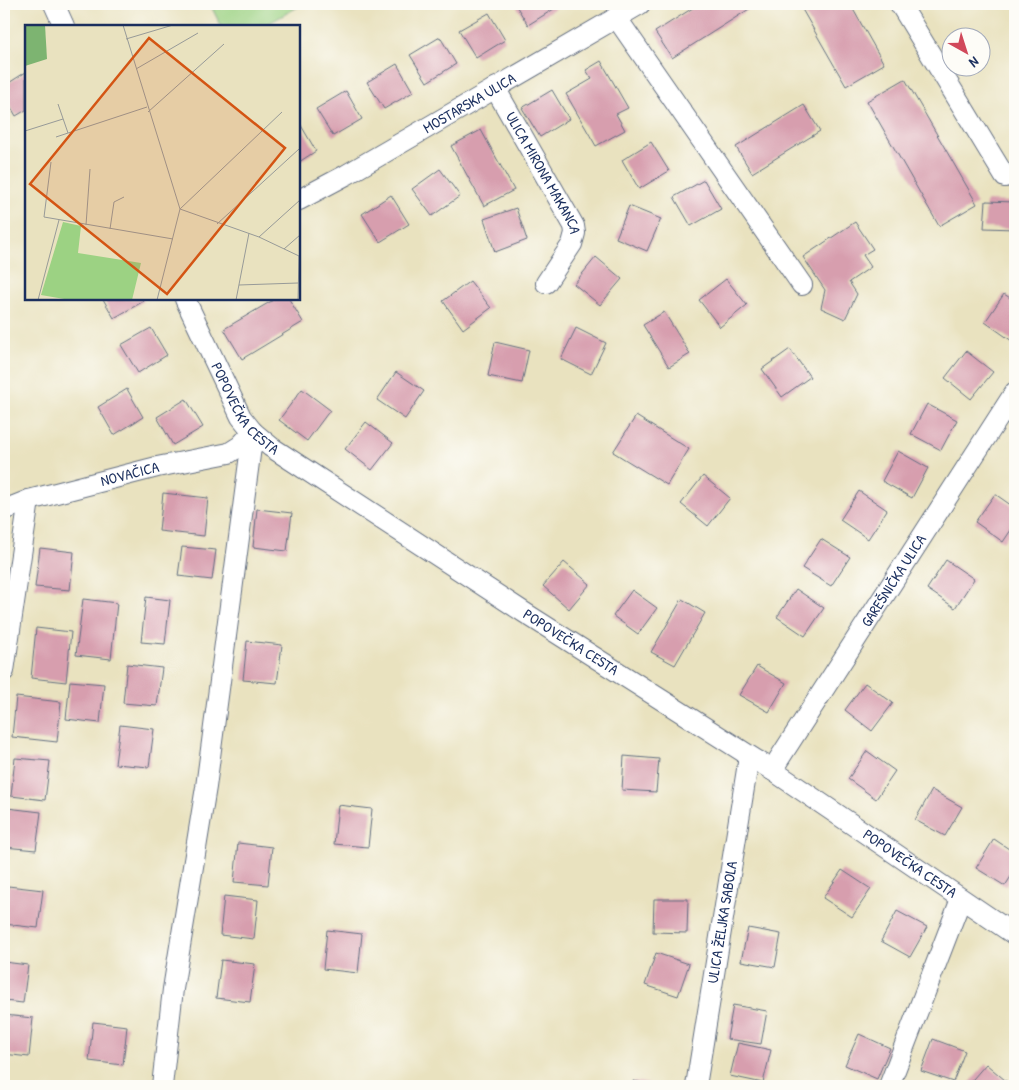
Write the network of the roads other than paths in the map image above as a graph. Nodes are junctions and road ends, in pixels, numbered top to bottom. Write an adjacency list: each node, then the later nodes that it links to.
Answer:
1 (54, 4): 5 (street)
2 (640, 4): 4 (street, MOSTARSKA ULICA)
3 (900, 4): 7 (street)
4 (616, 17): 6 (street, MOSTARSKA ULICA); 10 (street)
5 (64, 25)
6 (495, 88): 8 (street, MOSTARSKA ULICA); 9 (street, ULICA MIRONA MAKANCA)
7 (1005, 177)
8 (300, 199)
9 (546, 283)
10 (802, 285)
11 (185, 300): 13 (street, POPOVEČKA CESTA)
12 (1015, 392): 18 (street, GAREŠNIČKA ULICA)
13 (252, 432): 14 (street, NOVAČICA); 17 (street, POPOVEČKA CESTA); 21 (street)
14 (30, 500): 15 (street, NOVAČICA); 16 (street)
15 (4, 510)
16 (4, 671)
17 (749, 756): 18 (street, POPOVEČKA CESTA); 22 (street, ULICA ŽELJKA SABOLA)
18 (772, 770): 19 (street, POPOVEČKA CESTA)
19 (961, 899): 20 (street, POPOVEČKA CESTA); 23 (street)
20 (1015, 935)
21 (162, 1086)
22 (696, 1086)
23 (890, 1086)

